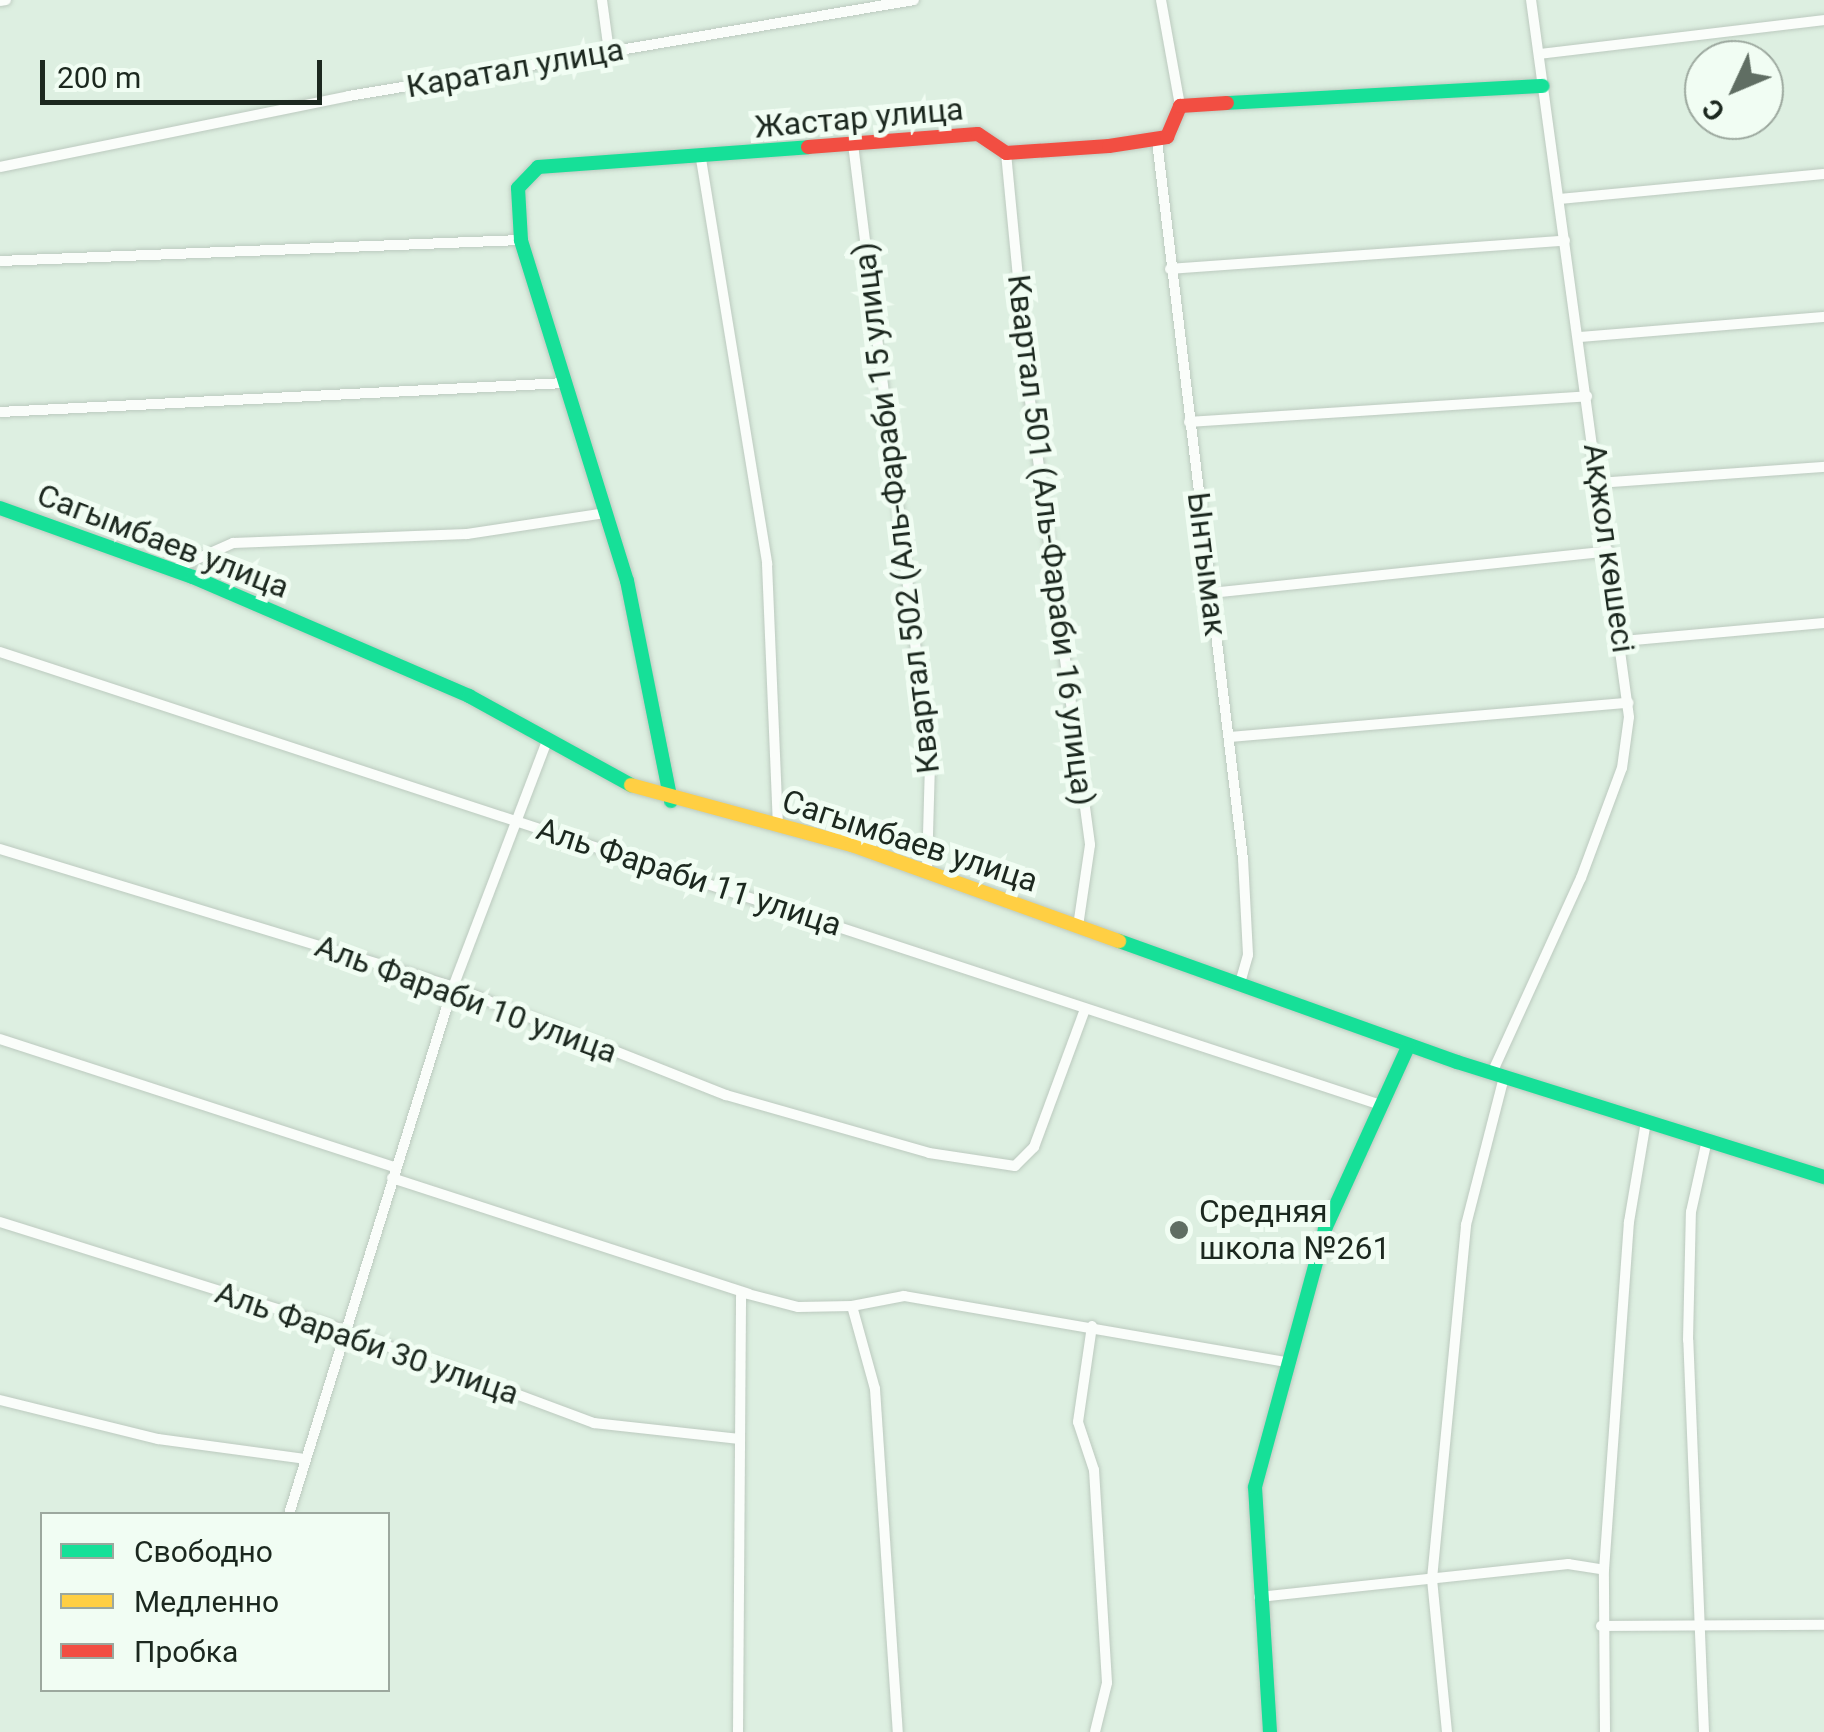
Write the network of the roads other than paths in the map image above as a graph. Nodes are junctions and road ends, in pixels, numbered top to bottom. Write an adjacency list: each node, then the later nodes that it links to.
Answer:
1 (602, 0): 6 (street)
2 (914, 0): 6 (street, Каратал улица)
3 (1160, 0): 9 (street)
4 (1531, 0): 7 (street, Ақжол көшесі)
5 (1824, 20): 7 (street)
6 (609, 52): 14 (street, Каратал улица)
7 (1539, 54): 8 (street, Ақжол көшесі)
8 (1543, 86): 9 (street); 16 (street, Ақжол көшесі)
9 (1180, 106): 10 (street)
10 (1157, 141): 12 (street, Жастар улица); 20 (street, Ынтымак)
11 (853, 144): 12 (street, Жастар улица); 13 (street, Жастар улица); 44 (street, Квартал 502 (Аль-Фараби 15 улица))
12 (1006, 153): 45 (street, Квартал 501 (Аль-Фараби 16 улица))
13 (701, 159): 17 (street, Жастар улица); 42 (street)
14 (0, 167)
15 (1824, 174): 16 (street)
16 (1559, 199): 18 (street, Ақжол көшесі)
17 (521, 240): 19 (street); 23 (street)
18 (1565, 240): 20 (street); 22 (street, Ақжол көшесі)
19 (0, 261)
20 (1170, 269): 26 (street, Ынтымак)
21 (1824, 316): 22 (street)
22 (1579, 337): 24 (street, Ақжол көшесі)
23 (565, 383): 25 (street); 30 (street)
24 (1587, 396): 26 (street); 28 (street, Ақжол көшесі)
25 (0, 412)
26 (1188, 422): 33 (street, Ынтымак)
27 (1824, 467): 28 (street)
28 (1599, 483): 31 (street, Ақжол көшесі)
29 (0, 508): 32 (street, Сагымбаев улица)
30 (606, 514): 32 (street); 40 (street)
31 (1609, 551): 33 (street); 35 (street, Ақжол көшесі)
32 (171, 570): 39 (street, Сагымбаев улица)
33 (1211, 593): 38 (street, Ынтымак)
34 (1824, 623): 35 (street)
35 (1622, 641): 37 (street, Ақжол көшесі)
36 (0, 652): 41 (street, Аль Фараби 11 улица)
37 (1628, 703): 38 (street); 51 (street, Ақжол көшесі)
38 (1229, 736): 46 (street, Ынтымак)
39 (546, 742): 40 (street, Сагымбаев улица); 41 (street)
40 (671, 801): 42 (street, Сагымбаев улица)
41 (514, 820): 47 (street); 48 (street, Аль Фараби 11 улица)
42 (778, 824): 44 (street, Сагымбаев улица)
43 (0, 849): 47 (street, Аль Фараби 10 улица)
44 (927, 871): 45 (street, Сагымбаев улица)
45 (1078, 926): 46 (street, Сагымбаев улица)
46 (1239, 986): 50 (street, Сагымбаев улица)
47 (453, 987): 48 (street, Аль Фараби 10 улица); 55 (street)
48 (1085, 1009): 52 (street, Аль Фараби 11 улица)
49 (0, 1039): 55 (street)
50 (1408, 1044): 51 (street, Сагымбаев улица); 52 (street)
51 (1498, 1075): 53 (street, Сагымбаев улица); 68 (street, Ақжол көшесі)
52 (1378, 1104): 62 (street)
53 (1646, 1121): 54 (street, Сагымбаев улица); 67 (street)
54 (1707, 1140): 56 (street, Сагымбаев улица); 70 (street)
55 (393, 1172): 58 (street); 61 (street)
56 (1824, 1177)
57 (0, 1222): 61 (street, Аль Фараби 30 улица)
58 (741, 1292): 59 (street); 64 (street)
59 (852, 1306): 60 (street); 74 (street)
60 (1092, 1326): 62 (street); 75 (street)
61 (344, 1330): 64 (street, Аль Фараби 30 улица); 65 (street)
62 (1287, 1362): 69 (street)
63 (0, 1400): 65 (street)
64 (738, 1440): 73 (street)
65 (305, 1459): 66 (street)
66 (290, 1512)
67 (1604, 1570): 68 (street); 72 (street)
68 (1432, 1579): 69 (street); 77 (street, Ақжол көшесі)
69 (1258, 1596): 76 (street)
70 (1699, 1623): 71 (street); 72 (street); 79 (street)
71 (1824, 1625)
72 (1601, 1626): 78 (street)
73 (738, 1732)
74 (898, 1732)
75 (1095, 1732)
76 (1270, 1732)
77 (1447, 1732)
78 (1604, 1732)
79 (1704, 1732)

